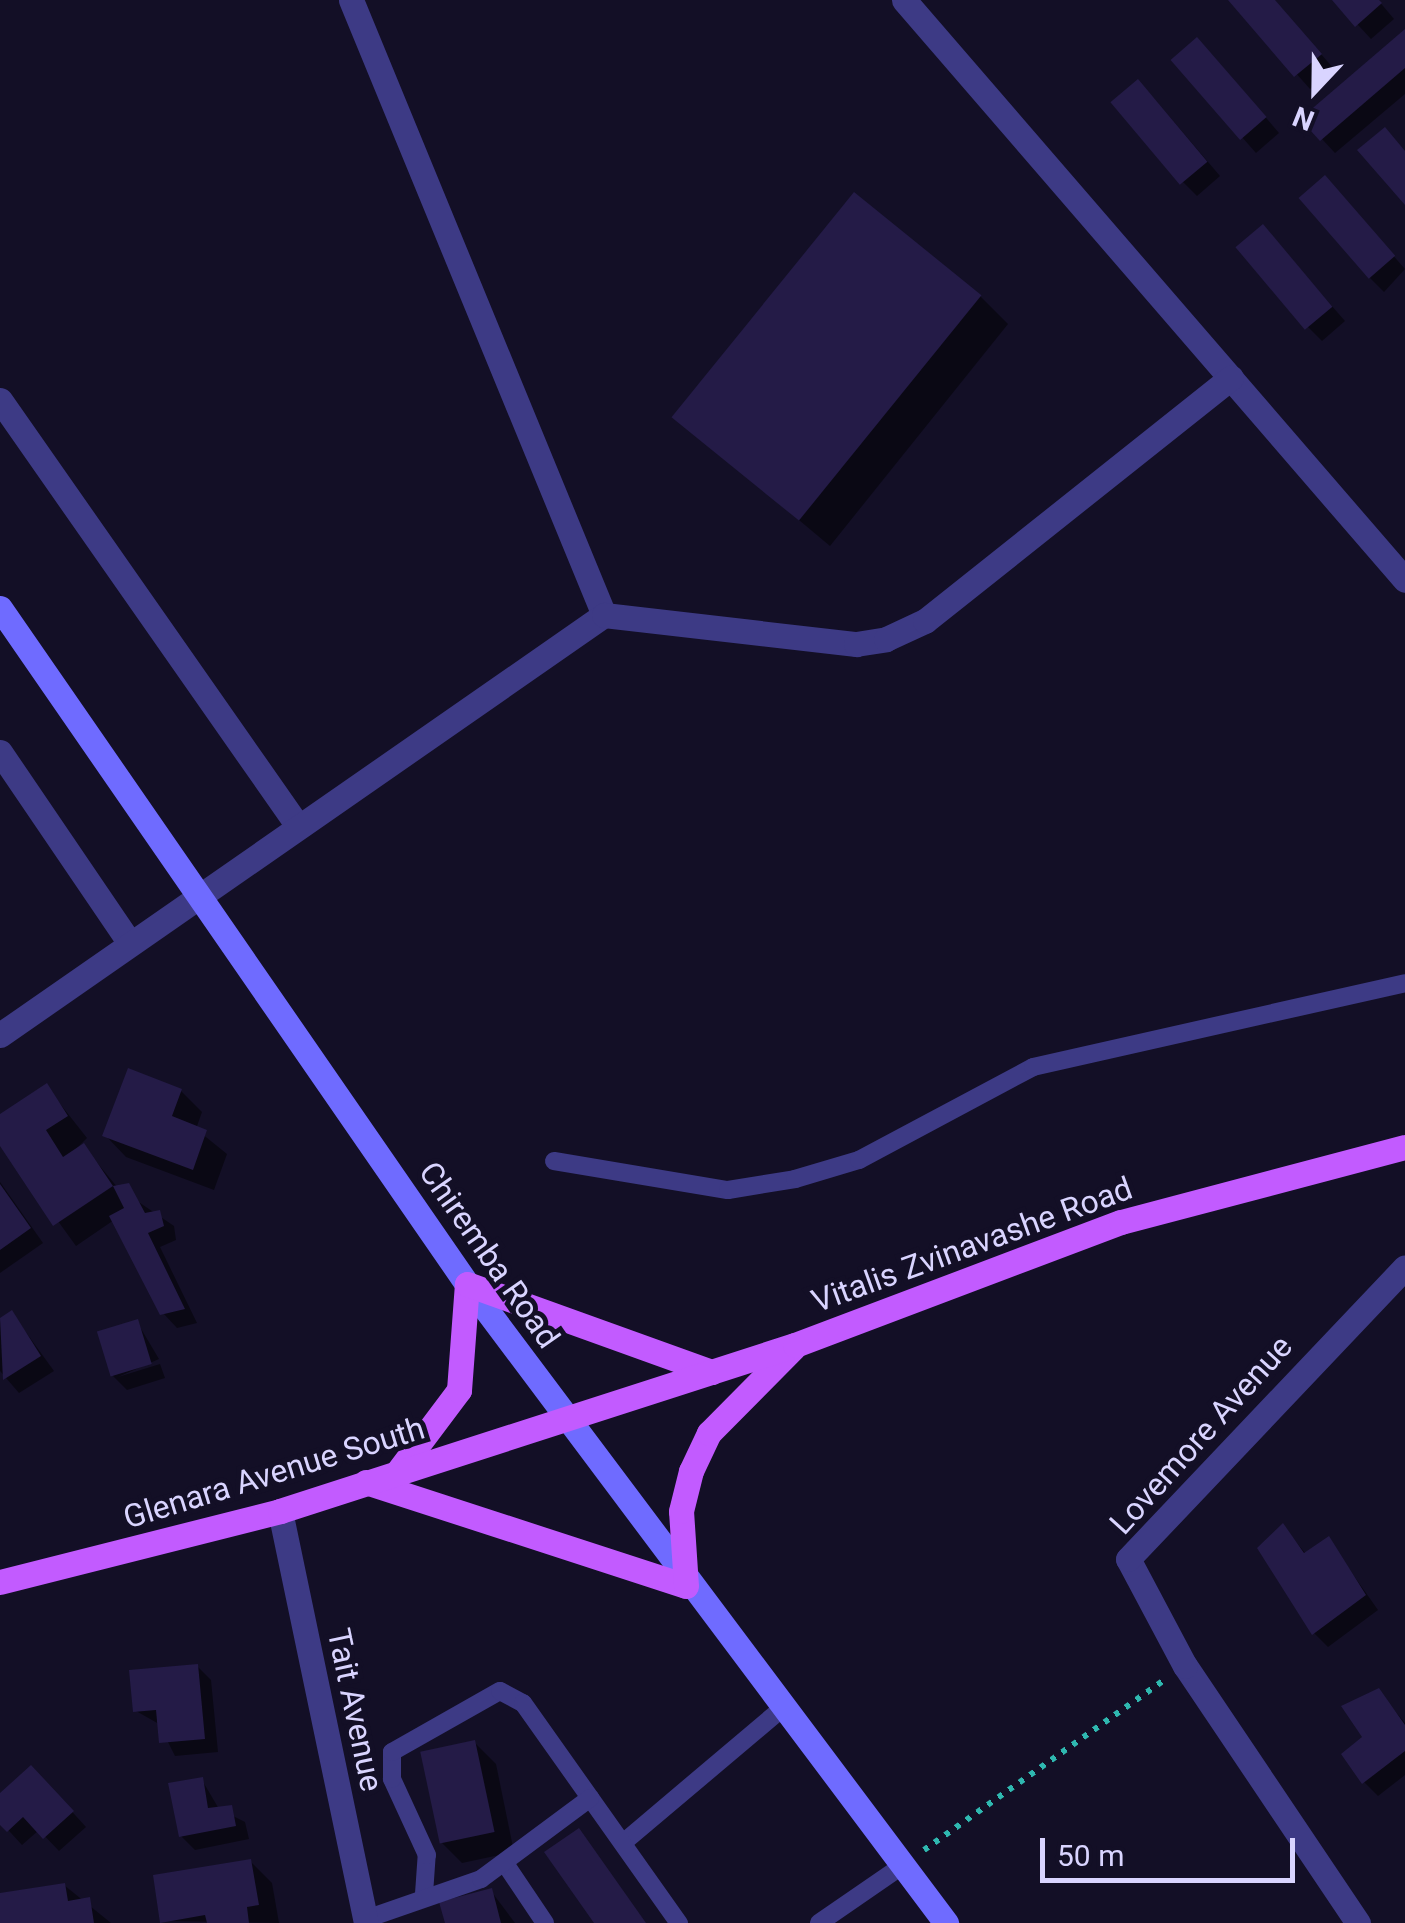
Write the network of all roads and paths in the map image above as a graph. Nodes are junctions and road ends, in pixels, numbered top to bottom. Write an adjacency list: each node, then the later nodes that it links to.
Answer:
1 (351, 0): 7 (street)
2 (904, 0): 3 (street)
3 (1230, 378): 5 (street); 7 (street)
4 (0, 400): 9 (street)
5 (1405, 580)
6 (0, 608): 10 (main road, Chiremba Road)
7 (604, 615): 9 (street)
8 (0, 752): 11 (street)
9 (298, 826): 10 (street)
10 (203, 897): 11 (street); 17 (main road, Chiremba Road)
11 (128, 942): 13 (street)
12 (1405, 983): 15 (lane)
13 (0, 1035)
14 (1405, 1147): 18 (main road, Vitalis Zvinavashe Road)
15 (554, 1161)
16 (1405, 1267): 26 (street, Lovemore Avenue)
17 (467, 1284): 19 (main road); 20 (main road, Chiremba Road); 21 (main road)
18 (796, 1345): 19 (main road, Vitalis Zvinavashe Road); 25 (main road)
19 (712, 1372): 20 (main road, Vitalis Zvinavashe Road)
20 (566, 1418): 21 (main road, Glenara Avenue South); 25 (main road, Chiremba Road)
21 (400, 1470): 22 (main road, Glenara Avenue South)
22 (366, 1482): 23 (main road, Glenara Avenue South); 25 (main road)
23 (280, 1511): 24 (main road, Glenara Avenue South); 33 (street, Tait Avenue)
24 (0, 1582)
25 (686, 1586): 27 (main road, Chiremba Road)
26 (1185, 1666): 31 (path); 38 (street)
27 (780, 1710): 29 (lane); 31 (main road, Chiremba Road)
28 (590, 1798): 29 (lane); 30 (lane); 32 (lane)
29 (624, 1842): 35 (lane)
30 (506, 1865): 32 (lane); 34 (lane)
31 (903, 1865): 36 (lane); 37 (main road, Chiremba Road)
32 (424, 1894): 33 (lane)
33 (366, 1921)
34 (545, 1923)
35 (679, 1923)
36 (819, 1923)
37 (946, 1923)
38 (1358, 1923)

